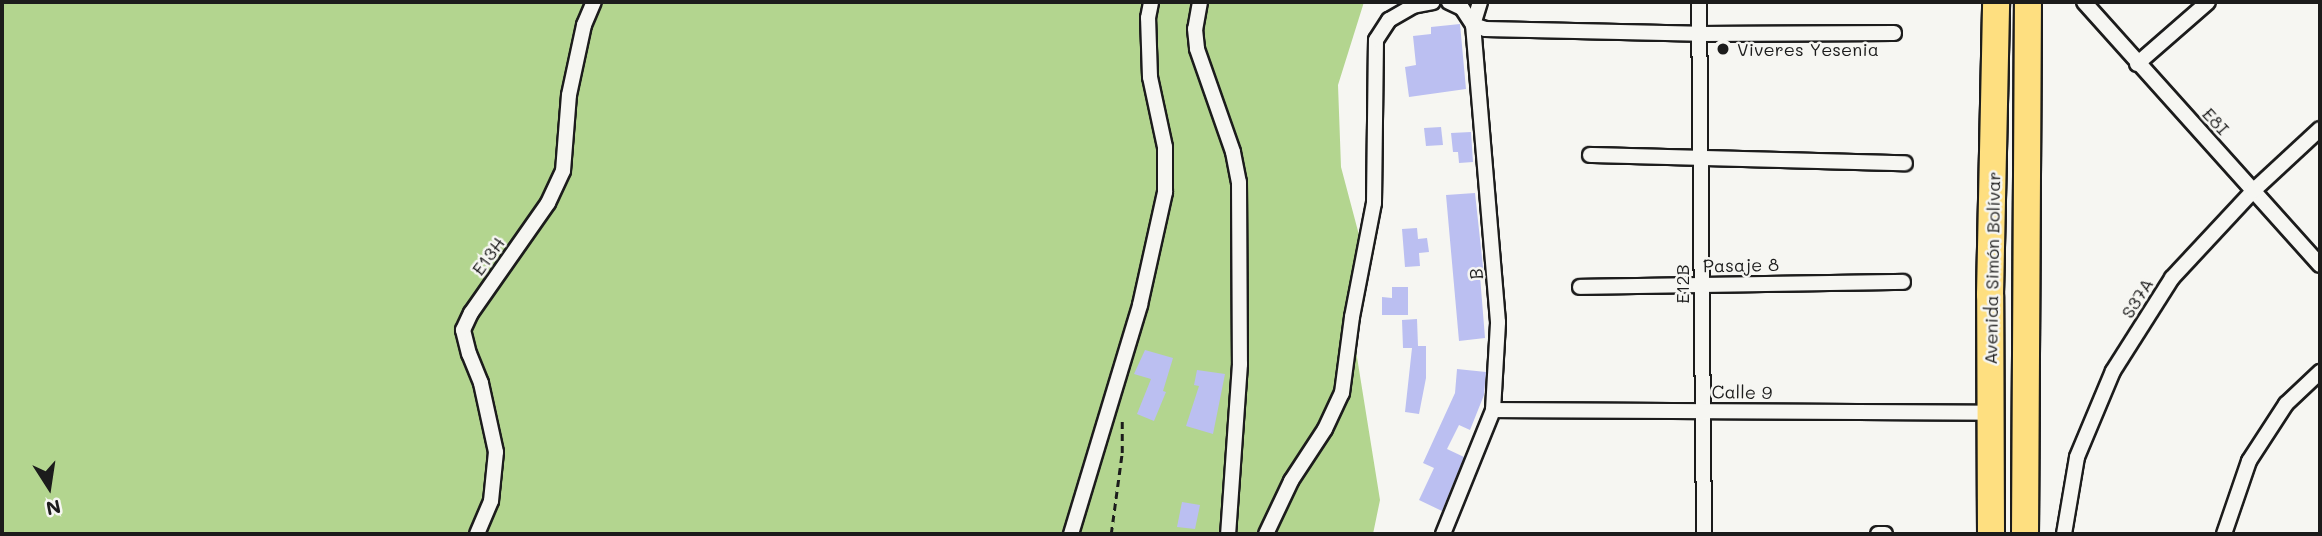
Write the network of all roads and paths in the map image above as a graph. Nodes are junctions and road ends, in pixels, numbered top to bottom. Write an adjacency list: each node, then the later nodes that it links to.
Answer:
1 (594, 2): 32 (street, E13H)
2 (1151, 2): 33 (street)
3 (1200, 2): 35 (street)
4 (1433, 2): 36 (street)
5 (1449, 2): 12 (street)
6 (1480, 2): 12 (street, B)
7 (1699, 2): 15 (street, E12B)
8 (1998, 2): 13 (highway); 29 (highway, Avenida Simón Bolívar)
9 (2028, 2): 13 (highway, Avenida Simón Bolívar)
10 (2084, 2): 16 (street, E8I)
11 (2208, 2): 16 (street)
12 (1473, 25): 15 (street); 27 (street, B)
13 (2028, 32): 42 (highway, Avenida Simón Bolívar)
14 (1894, 33): 15 (street)
15 (1699, 34): 19 (street, E12B)
16 (2137, 64): 21 (street, E8I)
17 (2320, 129): 21 (street, S37A)
18 (1590, 155): 19 (street)
19 (1702, 156): 20 (street); 24 (street, E12B)
20 (1905, 163)
21 (2253, 191): 22 (street, E8I); 43 (street, S37A)
22 (2320, 265)
23 (1903, 282): 24 (street, Pasaje 8)
24 (1702, 285): 25 (street, Pasaje 8); 28 (street, E12B)
25 (1580, 286)
26 (2320, 372): 31 (street)
27 (1493, 410): 28 (street, Calle 9); 37 (street, B)
28 (1703, 411): 29 (street, Calle 9); 38 (street, E12B)
29 (1990, 414): 41 (highway, Avenida Simón Bolívar)
30 (1122, 421): 34 (path)
31 (2225, 528)
32 (477, 534)
33 (1070, 534)
34 (1111, 534)
35 (1228, 534)
36 (1266, 534)
37 (1443, 534)
38 (1704, 534)
39 (1878, 534): 40 (street)
40 (1885, 534)
41 (1991, 534)
42 (2025, 534)
43 (2064, 534)

